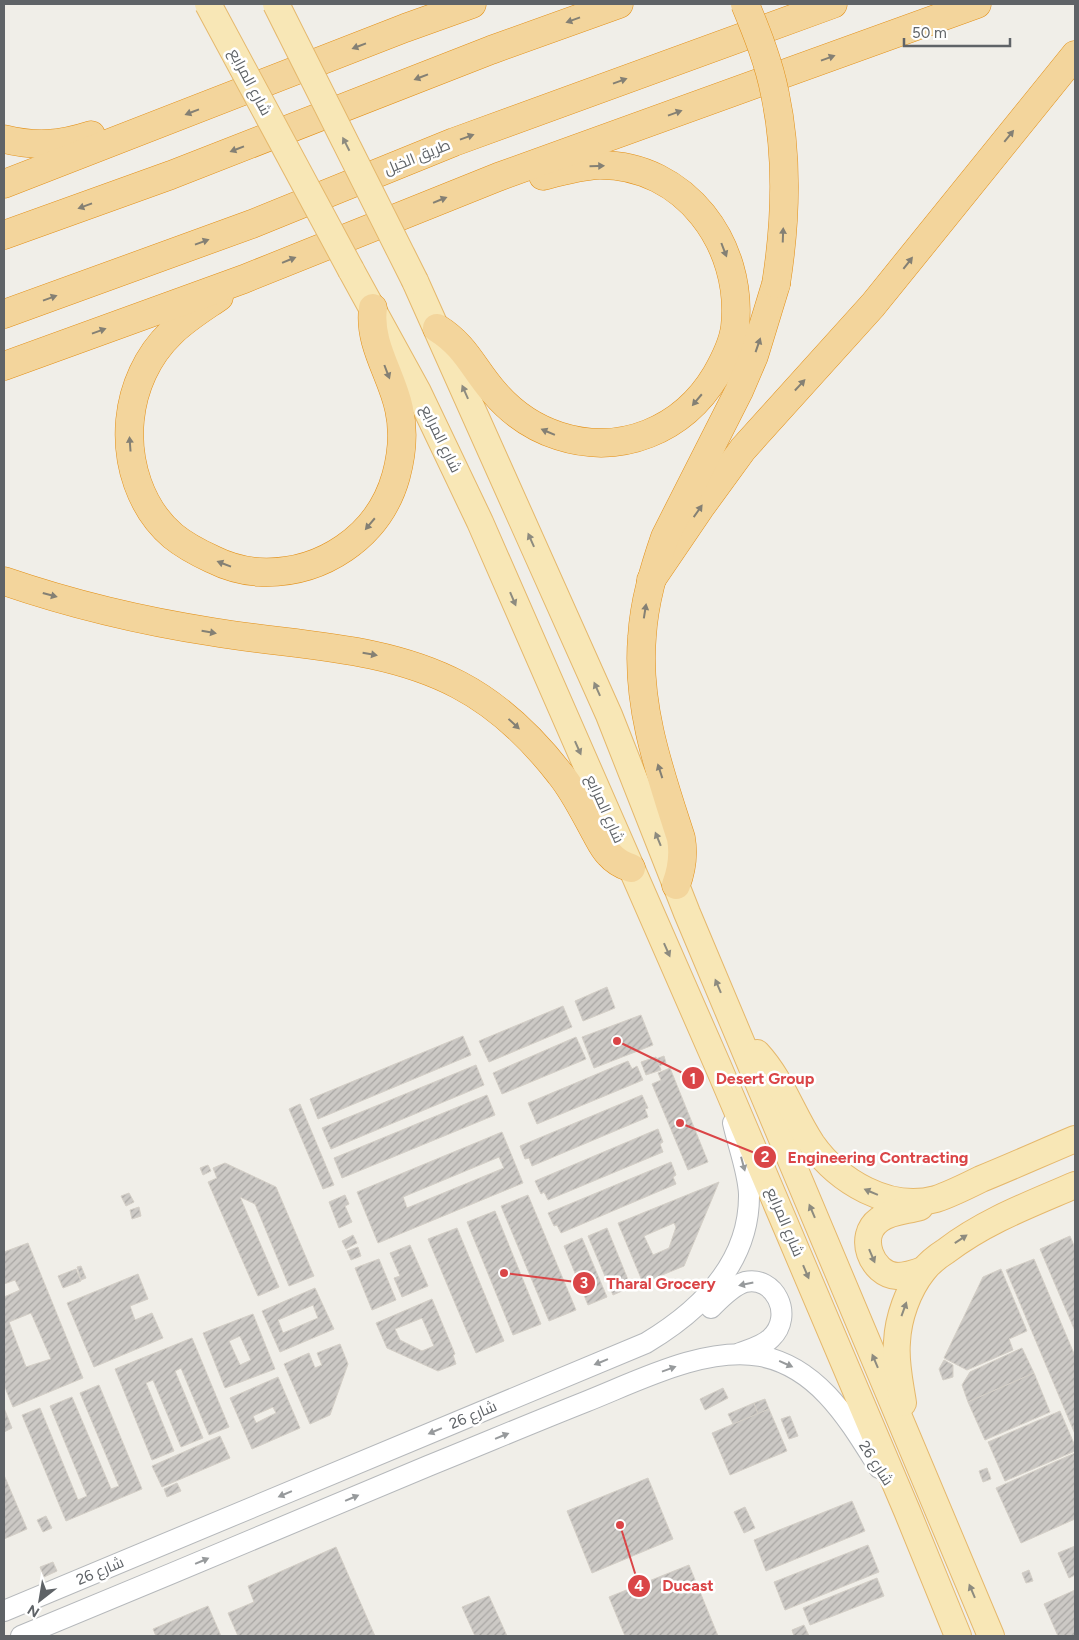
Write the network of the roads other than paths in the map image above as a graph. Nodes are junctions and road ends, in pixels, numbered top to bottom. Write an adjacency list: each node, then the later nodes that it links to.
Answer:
1 (208, 4): 17 (main road, شارع المرابع, bridge)
2 (276, 4): 19 (main road, شارع المرابع, one-way to 2, bridge)
3 (435, 4): 9 (highway)
4 (472, 4): 9 (highway)
5 (619, 4): 15 (highway, one-way to 15)
6 (745, 4): 21 (highway, one-way to 6, bridge)
7 (833, 4): 18 (highway, طريق الخيل, one-way to 7)
8 (977, 4): 13 (highway, one-way to 8)
9 (405, 28): 11 (highway, one-way to 11)
10 (1075, 55): 21 (highway, one-way to 10)
11 (148, 129): 12 (highway); 14 (highway)
12 (4, 138)
13 (498, 177): 16 (highway, one-way to 13); 19 (highway, one-way to 19)
14 (4, 184)
15 (4, 235)
16 (244, 279): 17 (highway, one-way to 16); 20 (highway, one-way to 16)
17 (373, 308): 23 (main road, شارع المرابع, one-way to 23)
18 (4, 314)
19 (437, 328): 24 (main road, شارع المرابع, one-way to 19)
20 (4, 366)
21 (651, 580): 24 (highway, one-way to 21)
22 (4, 581): 23 (highway, one-way to 23)
23 (631, 868): 26 (main road, شارع المرابع, one-way to 26)
24 (676, 885): 25 (main road, شارع المرابع, one-way to 24)
25 (737, 1031): 29 (main road, one-way to 25); 33 (main road, شارع المرابع, one-way to 25)
26 (718, 1066): 31 (street, شارع 26, one-way to 31); 34 (main road, شارع المرابع, one-way to 34)
27 (1075, 1139): 29 (main road)
28 (1075, 1185): 30 (main road, one-way to 28)
29 (936, 1199): 30 (main road, one-way to 30)
30 (923, 1270): 33 (main road, one-way to 30)
31 (646, 1343): 32 (street, one-way to 31); 35 (street, شارع 26, one-way to 35)
32 (738, 1354): 34 (street, شارع 26, one-way to 34); 36 (street, شارع 26, one-way to 32)
33 (910, 1443): 38 (main road, شارع المرابع, one-way to 33)
34 (907, 1511): 37 (main road, شارع المرابع)
35 (4, 1611)
36 (22, 1636)
37 (958, 1636)
38 (991, 1636)

